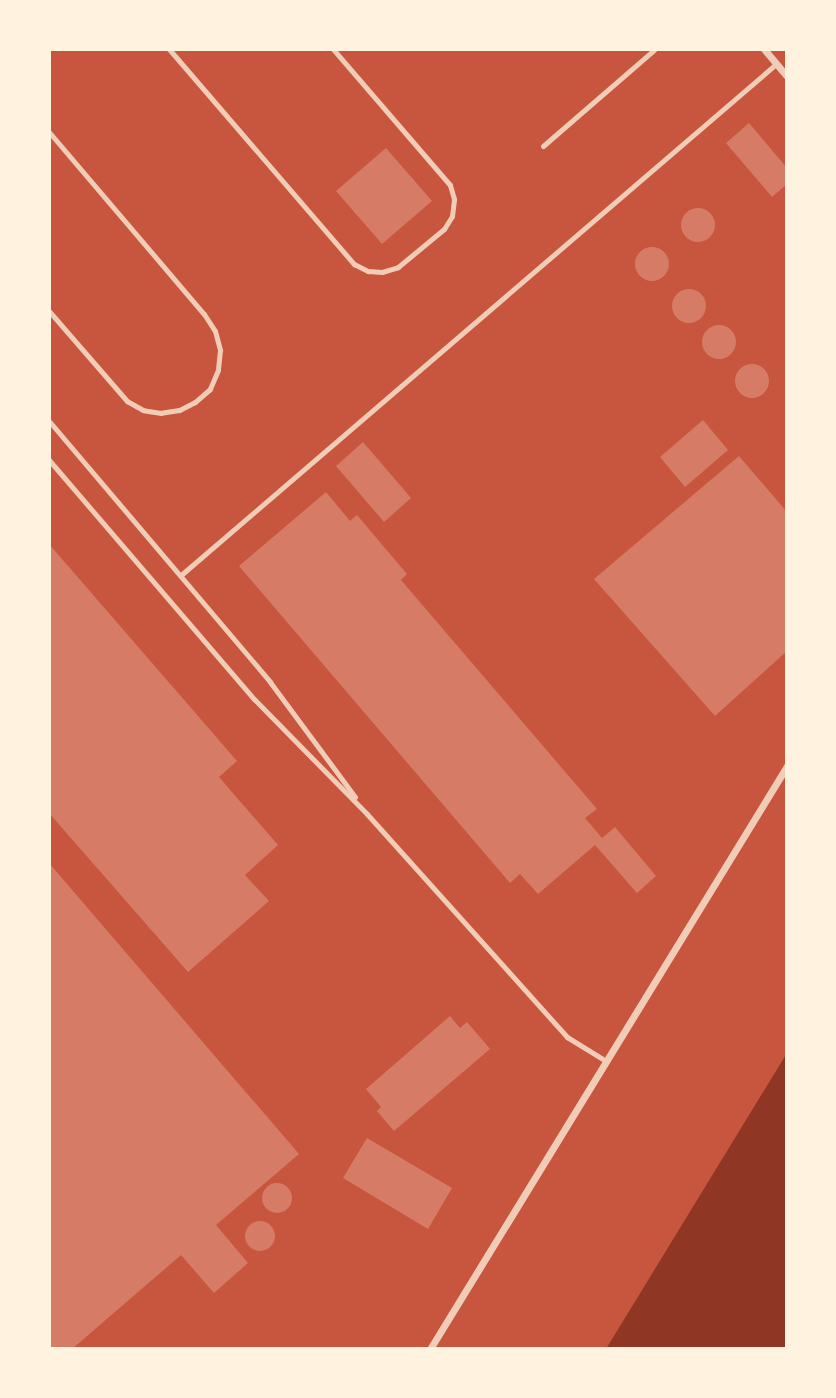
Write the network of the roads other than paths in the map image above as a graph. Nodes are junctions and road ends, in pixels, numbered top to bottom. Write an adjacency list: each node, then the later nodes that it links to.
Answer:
1 (169, 49): 2 (lane)
2 (333, 49)
3 (655, 49): 8 (lane)
4 (764, 49): 5 (street)
5 (776, 64): 6 (street); 12 (lane)
6 (787, 76)
7 (49, 132): 9 (lane)
8 (543, 146)
9 (49, 311)
10 (49, 421): 12 (lane)
11 (49, 460): 14 (lane)
12 (181, 575): 14 (lane)
13 (787, 766): 15 (street)
14 (367, 814): 15 (lane)
15 (606, 1061): 16 (street)
16 (430, 1349)

